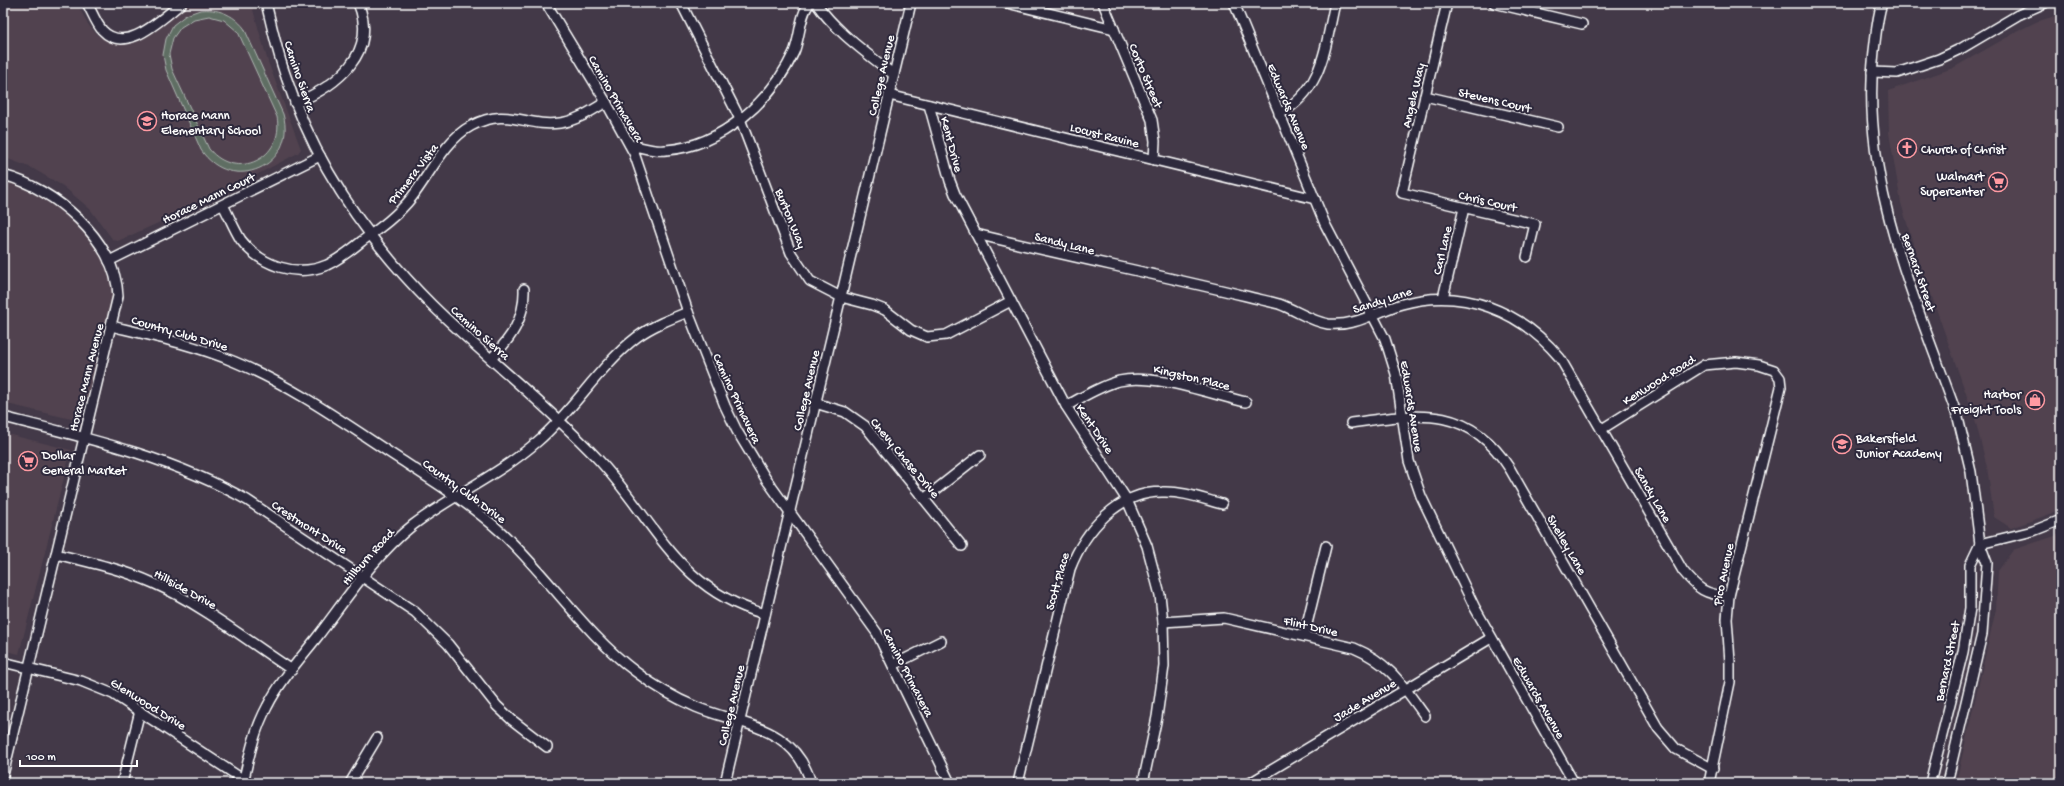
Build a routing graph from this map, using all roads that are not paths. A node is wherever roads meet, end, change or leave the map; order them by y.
1 (87, 3) edge
2 (182, 3) edge
3 (266, 3) edge
4 (358, 3) edge
5 (546, 3) edge
6 (681, 3) edge
7 (810, 3) edge
8 (816, 3) edge
9 (911, 3) edge
10 (1007, 3) edge
11 (1103, 3) edge
12 (1234, 3) edge
13 (1335, 3) edge
14 (1447, 3) edge
15 (1494, 3) edge
16 (1882, 3) edge
17 (2045, 3) edge
18 (1582, 24) dead end
19 (1114, 29) junction
20 (1872, 72) junction
21 (894, 75) junction
22 (889, 95) junction
23 (1425, 96) junction
24 (295, 102) junction
25 (606, 102) junction
26 (929, 105) junction
27 (1279, 114) junction
28 (740, 119) junction
29 (1558, 127) dead end
30 (630, 145) junction
31 (320, 156) junction
32 (1154, 160) junction
33 (3, 175) edge
34 (1402, 193) joint
35 (1315, 199) junction
36 (223, 205) junction
37 (1464, 208) junction
38 (976, 234) junction
39 (370, 235) junction
40 (1527, 257) dead end
41 (109, 261) junction
42 (524, 289) dead end
43 (841, 297) junction
44 (1443, 298) junction
45 (1011, 301) junction
46 (688, 312) junction
47 (1374, 316) junction
48 (111, 326) junction
49 (491, 359) junction
50 (1777, 374) joint
51 (1246, 402) dead end
52 (815, 403) junction
53 (1066, 406) junction
54 (1403, 416) junction
55 (3, 417) edge
56 (559, 420) junction
57 (1351, 423) dead end
58 (1602, 429) junction
59 (84, 437) junction
60 (980, 455) dead end
61 (456, 496) junction
62 (924, 499) junction
63 (1127, 500) junction
64 (1222, 504) dead end
65 (790, 512) junction
66 (2061, 520) edge
67 (1980, 544) junction
68 (962, 546) dead end
69 (1326, 546) dead end
70 (56, 554) junction
71 (364, 576) junction
72 (1729, 596) junction
73 (765, 614) junction
74 (1163, 622) junction
75 (1304, 636) junction
76 (1491, 638) junction
77 (941, 641) dead end
78 (3, 662) edge
79 (892, 665) junction
80 (28, 669) junction
81 (292, 670) junction
82 (1405, 688) junction
83 (140, 711) junction
84 (1425, 716) dead end
85 (739, 721) junction
86 (377, 738) dead end
87 (547, 747) dead end
88 (1713, 769) junction
89 (3, 775) edge
90 (245, 782) edge
91 (122, 783) edge
92 (350, 783) edge
93 (725, 783) edge
94 (811, 783) edge
95 (950, 783) edge
96 (1018, 783) edge
97 (1143, 783) edge
98 (1250, 783) edge
99 (1574, 783) edge
100 (1709, 783) edge
101 (1930, 783) edge
102 (1947, 783) edge

1 - 2 street
3 - 24 street, Camino Sierra
4 - 24 street
5 - 25 street, Camino Primavera
6 - 28 street, Burton Way
7 - 28 street
8 - 21 street
9 - 21 street, College Avenue
10 - 19 street
11 - 19 street, Corto Street
12 - 27 street, Edwards Avenue
13 - 27 street
14 - 23 street, Angela Way
15 - 18 street
16 - 20 street, Bernard Street
17 - 20 street
19 - 32 street, Corto Street
20 - 67 street, Bernard Street
21 - 22 street, College Avenue
22 - 26 street, Locust Ravine
22 - 43 street, College Avenue
23 - 29 street, Stevens Court
23 - 34 street, Angela Way
24 - 31 street, Camino Sierra
25 - 30 street, Camino Primavera
25 - 39 street, Primera Vista
26 - 32 street, Locust Ravine
26 - 38 street, Kent Drive
27 - 35 street, Edwards Avenue
28 - 30 street
28 - 43 street, Burton Way
30 - 46 street, Camino Primavera
31 - 36 street, Horace Mann Court
31 - 39 street, Camino Sierra
32 - 35 street, Locust Ravine
33 - 41 street, Horace Mann Avenue
34 - 37 street, Chris Court
35 - 47 street, Edwards Avenue
36 - 39 street, Primera Vista
36 - 41 street, Horace Mann Court
37 - 40 street, Chris Court
37 - 44 street, Carl Lane
38 - 45 street, Kent Drive
38 - 47 street, Sandy Lane
39 - 49 street, Camino Sierra
41 - 48 street, Horace Mann Avenue
42 - 49 street
43 - 45 street, Burton Way
43 - 52 street, College Avenue
44 - 47 street, Sandy Lane
44 - 58 street, Sandy Lane
45 - 53 street, Kent Drive
46 - 56 street, Hillburn Road
46 - 65 street, Camino Primavera
47 - 54 street, Edwards Avenue
48 - 59 street, Horace Mann Avenue
48 - 61 street, Country Club Drive
49 - 56 street, Camino Sierra
50 - 58 street, Kenwood Road
50 - 72 street, Pico Avenue
51 - 53 street, Kingston Place
52 - 62 street, Chevy Chase Drive
52 - 65 street, College Avenue
53 - 63 street, Kent Drive
54 - 57 street, Shelley Lane
54 - 76 street, Edwards Avenue
54 - 88 street, Shelley Lane
55 - 59 street, Crestmont Drive
56 - 61 street, Hillburn Road
56 - 73 street, Camino Sierra
58 - 72 street, Sandy Lane
59 - 70 street, Horace Mann Avenue
59 - 71 street, Crestmont Drive
60 - 62 street
61 - 71 street, Hillburn Road
61 - 85 street, Country Club Drive
62 - 68 street, Chevy Chase Drive
63 - 64 street, Scott Place
63 - 74 street, Kent Drive
63 - 96 street, Scott Place
65 - 73 street, College Avenue
65 - 79 street, Camino Primavera
66 - 67 street
67 - 101 street, Bernard Street
67 - 102 street, Bernard Street
69 - 75 street
70 - 80 street, Horace Mann Avenue
70 - 81 street, Hillside Drive
71 - 81 street, Hillburn Road
71 - 87 street, Crestmont Drive
72 - 88 street, Pico Avenue
73 - 85 street, College Avenue
74 - 75 street, Flint Drive
74 - 97 street, Kent Drive
75 - 82 street, Flint Drive
76 - 82 street, Jade Avenue
76 - 99 street, Edwards Avenue
77 - 79 street
78 - 80 street, Glenwood Drive
79 - 95 street, Camino Primavera
80 - 83 street, Glenwood Drive
80 - 89 street, Horace Mann Avenue
81 - 90 street, Hillburn Road
82 - 84 street, Flint Drive
82 - 98 street, Jade Avenue
83 - 90 street, Glenwood Drive
83 - 91 street
85 - 93 street, College Avenue
85 - 94 street, Country Club Drive
86 - 92 street
88 - 100 street, Pico Avenue

